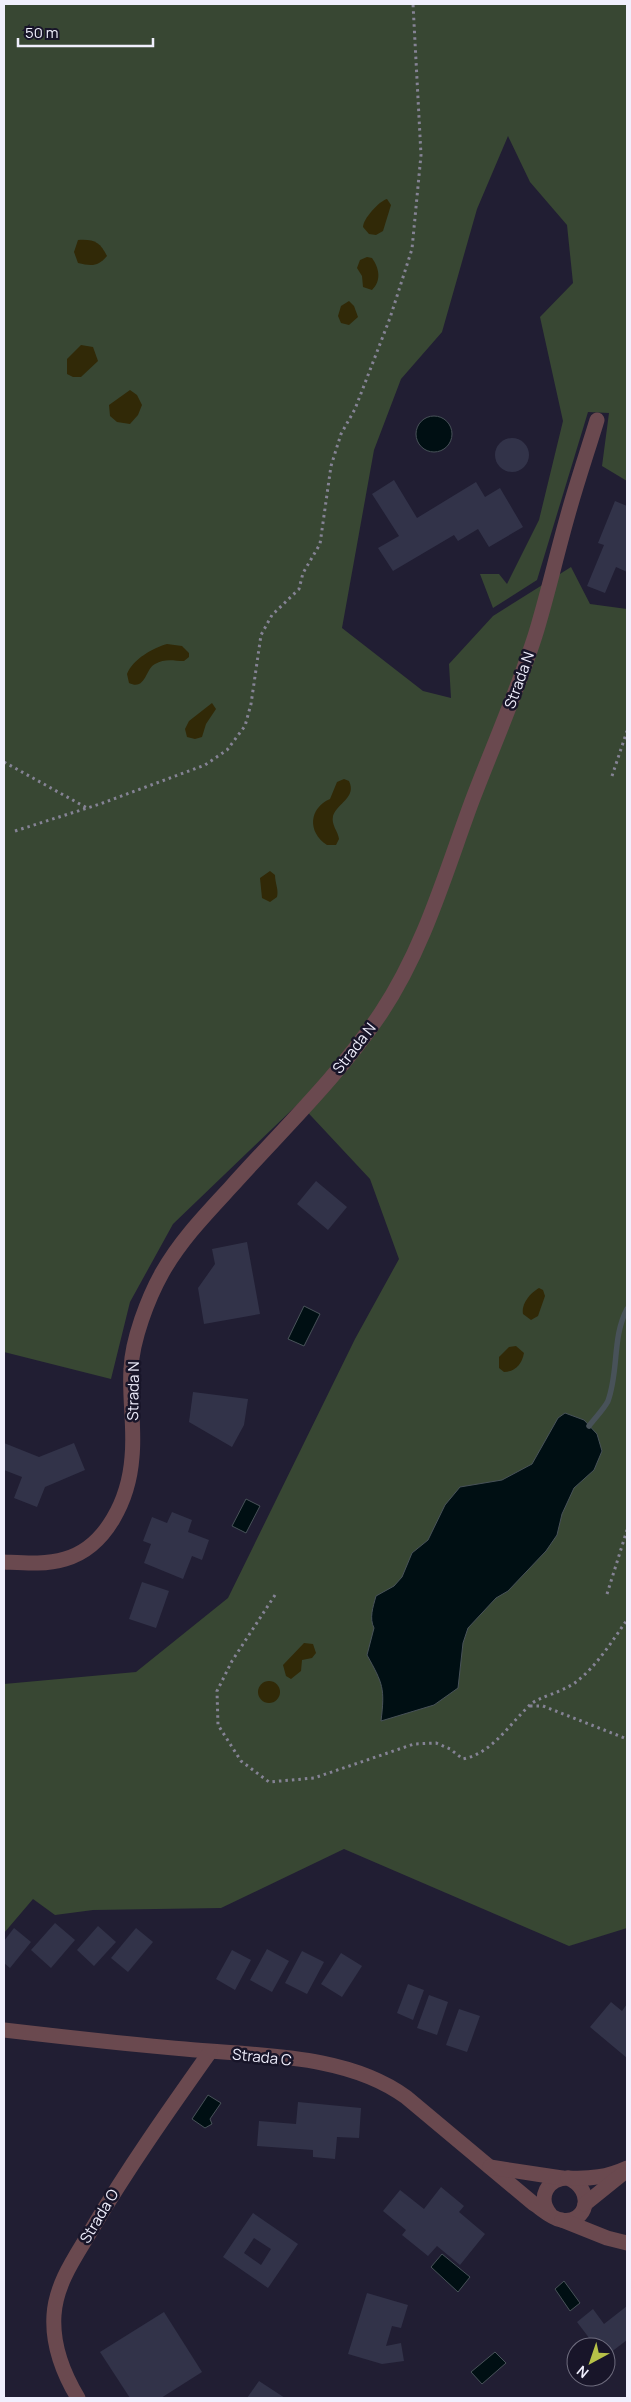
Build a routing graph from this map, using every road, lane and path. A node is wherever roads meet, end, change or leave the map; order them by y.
1 (413, 4) edge
2 (597, 420) dead end
3 (627, 731) edge
4 (4, 762) edge
5 (612, 776) dead end
6 (87, 808) junction
7 (15, 832) dead end
8 (627, 1530) edge
9 (4, 1562) edge
10 (607, 1594) dead end
11 (275, 1595) dead end
12 (627, 1620) edge
13 (543, 1699) junction
14 (530, 1706) junction
15 (543, 1706) junction
16 (627, 1739) edge
17 (4, 2030) edge
18 (210, 2052) junction
19 (488, 2166) junction
20 (627, 2169) edge
21 (565, 2178) junction
22 (584, 2207) junction
23 (556, 2217) junction
24 (607, 2238) junction
25 (627, 2244) edge
26 (78, 2398) edge

1 - 6 path
2 - 9 street, Strada N
3 - 5 path
4 - 6 path
6 - 7 path
8 - 10 path
11 - 14 path
12 - 13 path
13 - 14 path
13 - 15 path
14 - 15 path
15 - 16 path
17 - 18 street, Strada C
18 - 19 street, Strada C
18 - 26 street, Strada O
19 - 21 street
19 - 23 street, Strada C
20 - 21 street
20 - 22 street
21 - 22 street
21 - 23 street
22 - 23 street
22 - 24 street, Strada C
23 - 24 street, Strada C
24 - 25 street, Strada C

